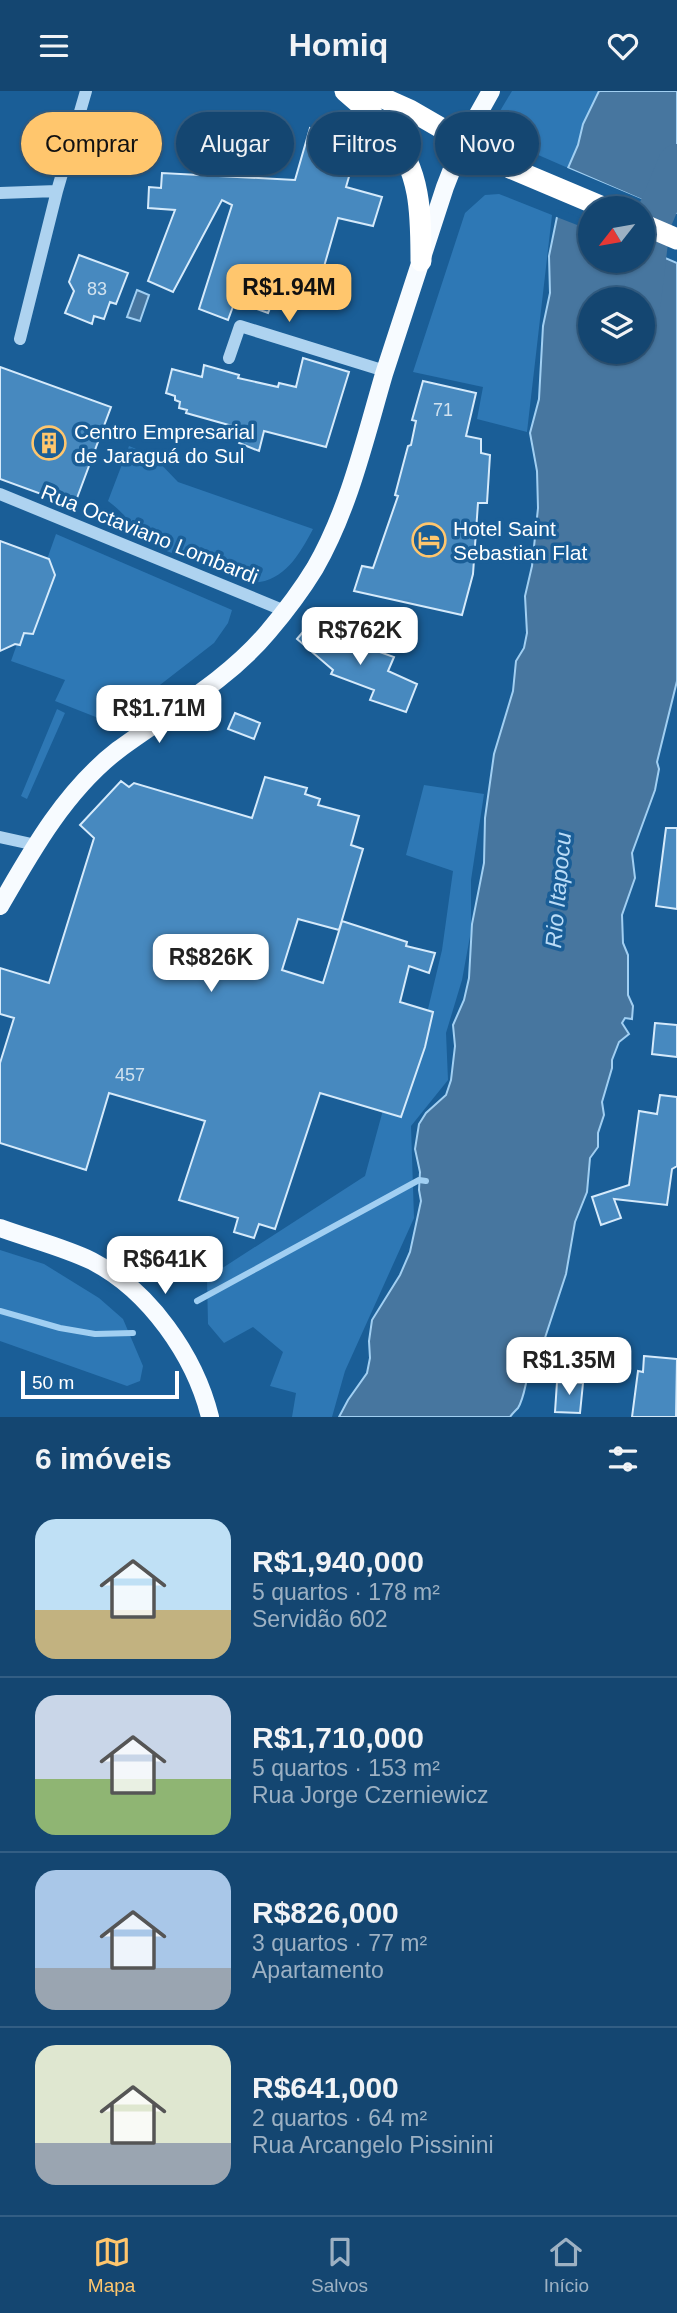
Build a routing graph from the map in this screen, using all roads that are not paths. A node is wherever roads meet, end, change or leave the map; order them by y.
1 (86, 91) edge
2 (345, 91) edge
3 (367, 91) edge
4 (491, 91) edge
5 (479, 112) edge
6 (435, 125) edge
7 (451, 175) edge
8 (527, 175) edge
9 (57, 191) junction
10 (0, 193) edge
11 (578, 197) edge
12 (655, 230) edge
13 (677, 239) edge
14 (421, 261) junction
15 (20, 339) dead end
16 (229, 358) dead end
17 (385, 371) junction
18 (0, 494) edge
19 (285, 611) junction
20 (0, 837) edge
21 (36, 845) junction
22 (0, 906) edge
23 (0, 1229) edge
24 (210, 1417) edge

1 - 9 street
2 - 14 highway
3 - 6 highway
4 - 5 main road
7 - 14 main road
8 - 11 highway
9 - 10 street
9 - 15 street
12 - 13 highway
14 - 17 main road
16 - 17 street
17 - 19 main road
18 - 19 street, Rua Octaviano Lombardi
19 - 21 main road
20 - 21 street
21 - 22 main road
23 - 24 main road

